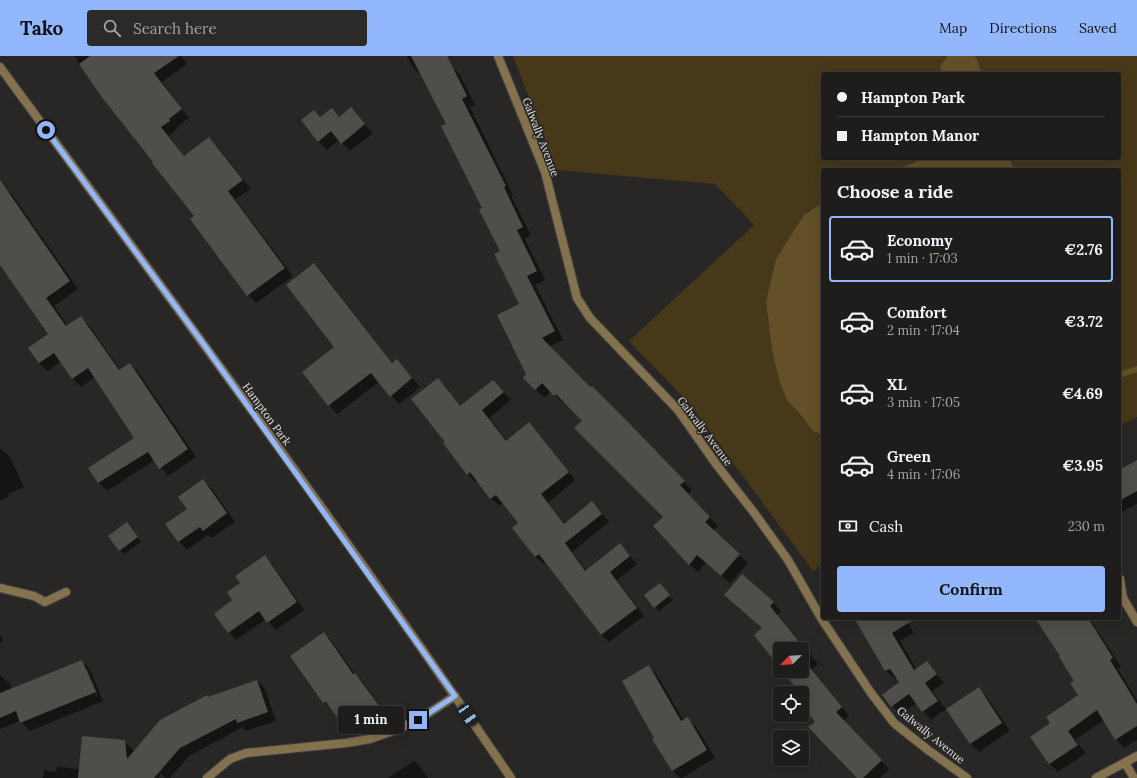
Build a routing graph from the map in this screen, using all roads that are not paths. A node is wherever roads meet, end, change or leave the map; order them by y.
1 (498, 56) edge
2 (0, 67) edge
3 (1121, 585) edge
4 (0, 588) edge
5 (66, 592) dead end
6 (821, 619) edge
7 (821, 620) edge
8 (1137, 622) edge
9 (455, 696) junction
10 (1137, 756) edge
11 (1125, 763) junction
12 (207, 778) edge
13 (512, 778) edge
14 (967, 778) edge
15 (1096, 778) edge
16 (1134, 778) edge

1 - 6 street, Galwally Avenue
2 - 9 street, Hampton Park
3 - 8 street
4 - 5 street
7 - 14 street, Galwally Avenue
9 - 12 street
9 - 13 street, Hampton Park
10 - 11 street
11 - 15 street
11 - 16 street

